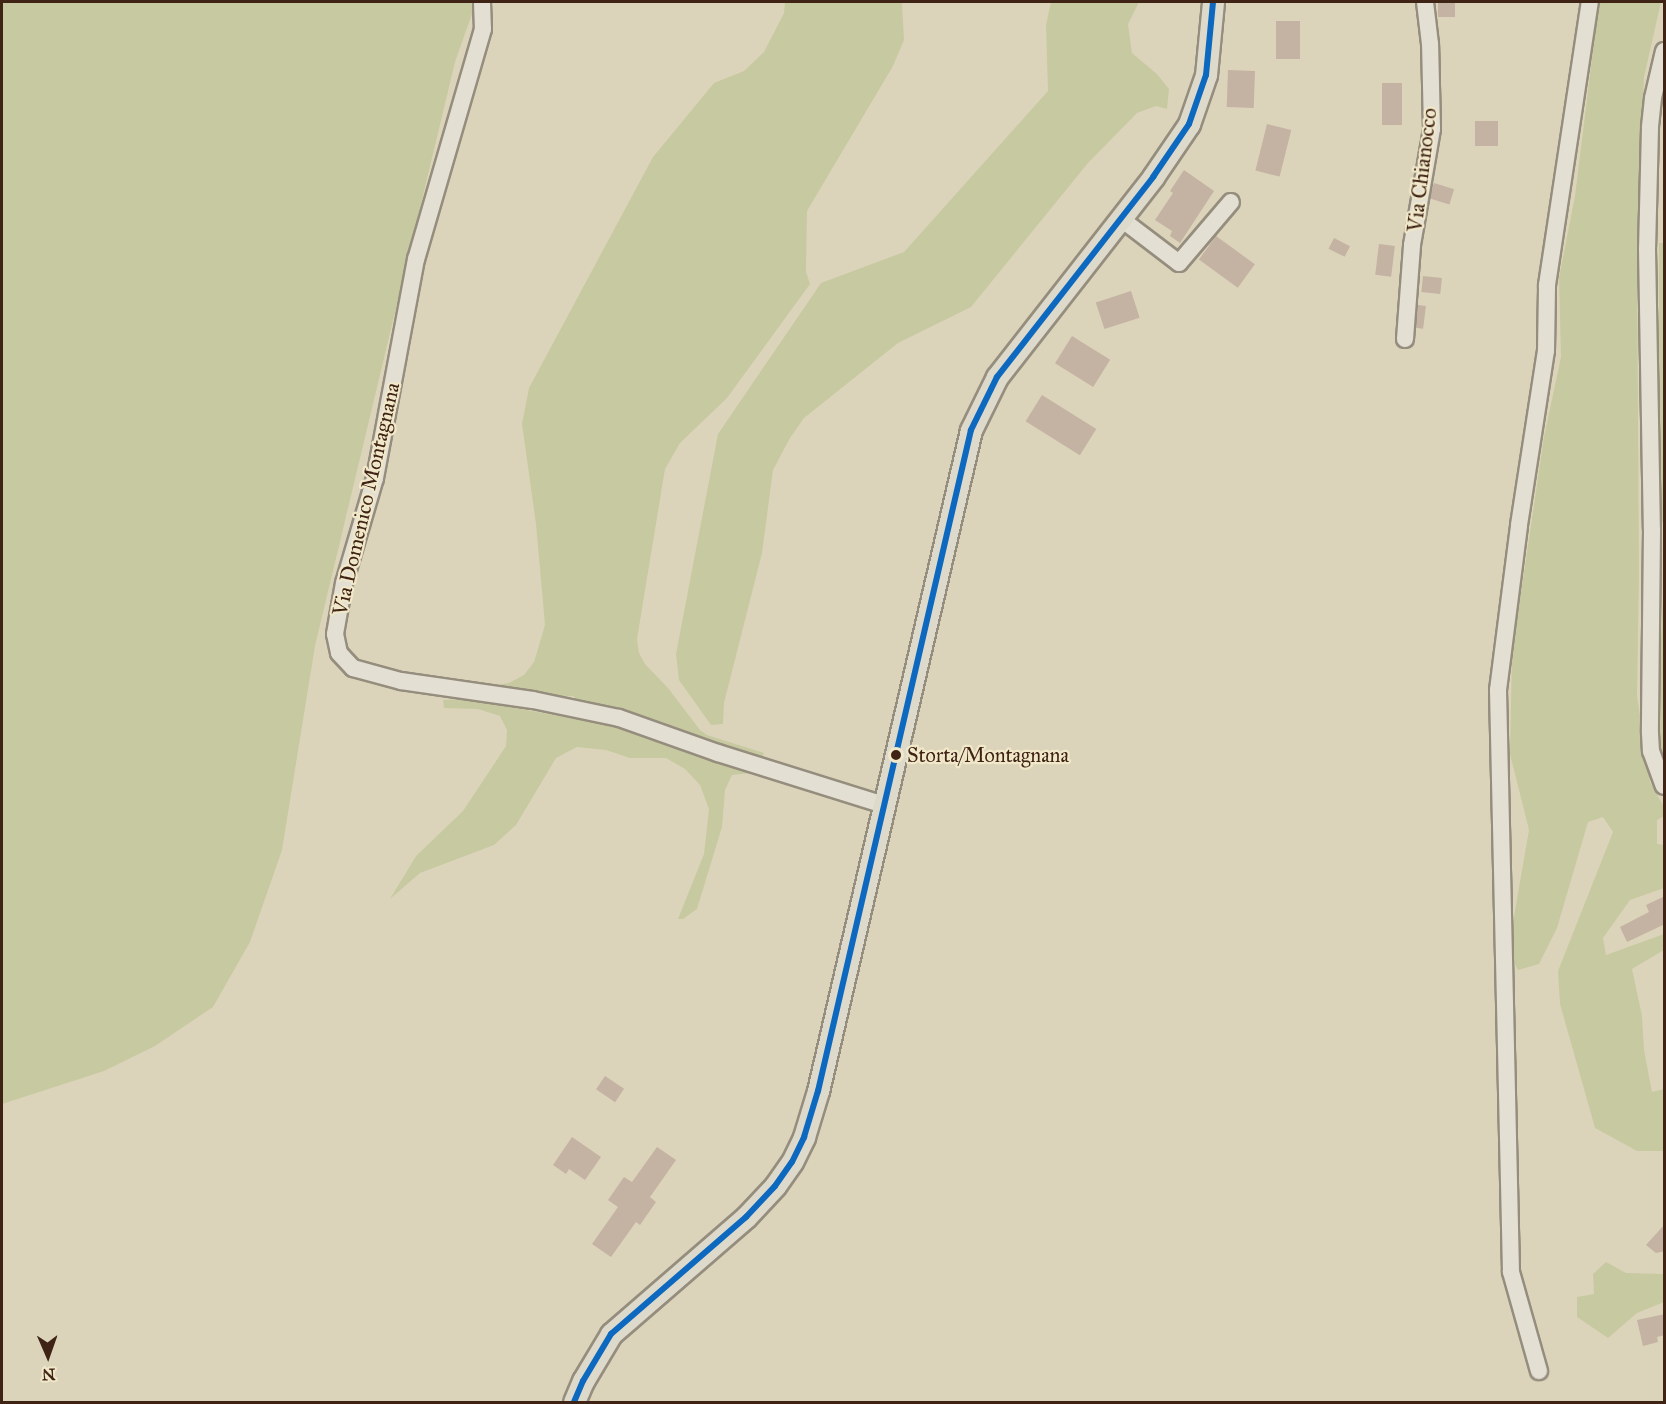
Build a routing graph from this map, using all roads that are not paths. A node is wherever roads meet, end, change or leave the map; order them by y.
1 (482, 2) edge
2 (1213, 2) edge
3 (1425, 2) edge
4 (1590, 2) edge
5 (1665, 51) edge
6 (1230, 201) dead end
7 (1120, 218) junction
8 (1405, 339) dead end
9 (1665, 786) edge
10 (884, 805) junction
11 (1539, 1371) dead end
12 (574, 1402) edge

1 - 10 street, Via Domenico Montagnana
2 - 7 main road
3 - 8 street, Via Chianocco
4 - 11 street
5 - 9 street
6 - 7 street
7 - 10 main road
10 - 12 main road

